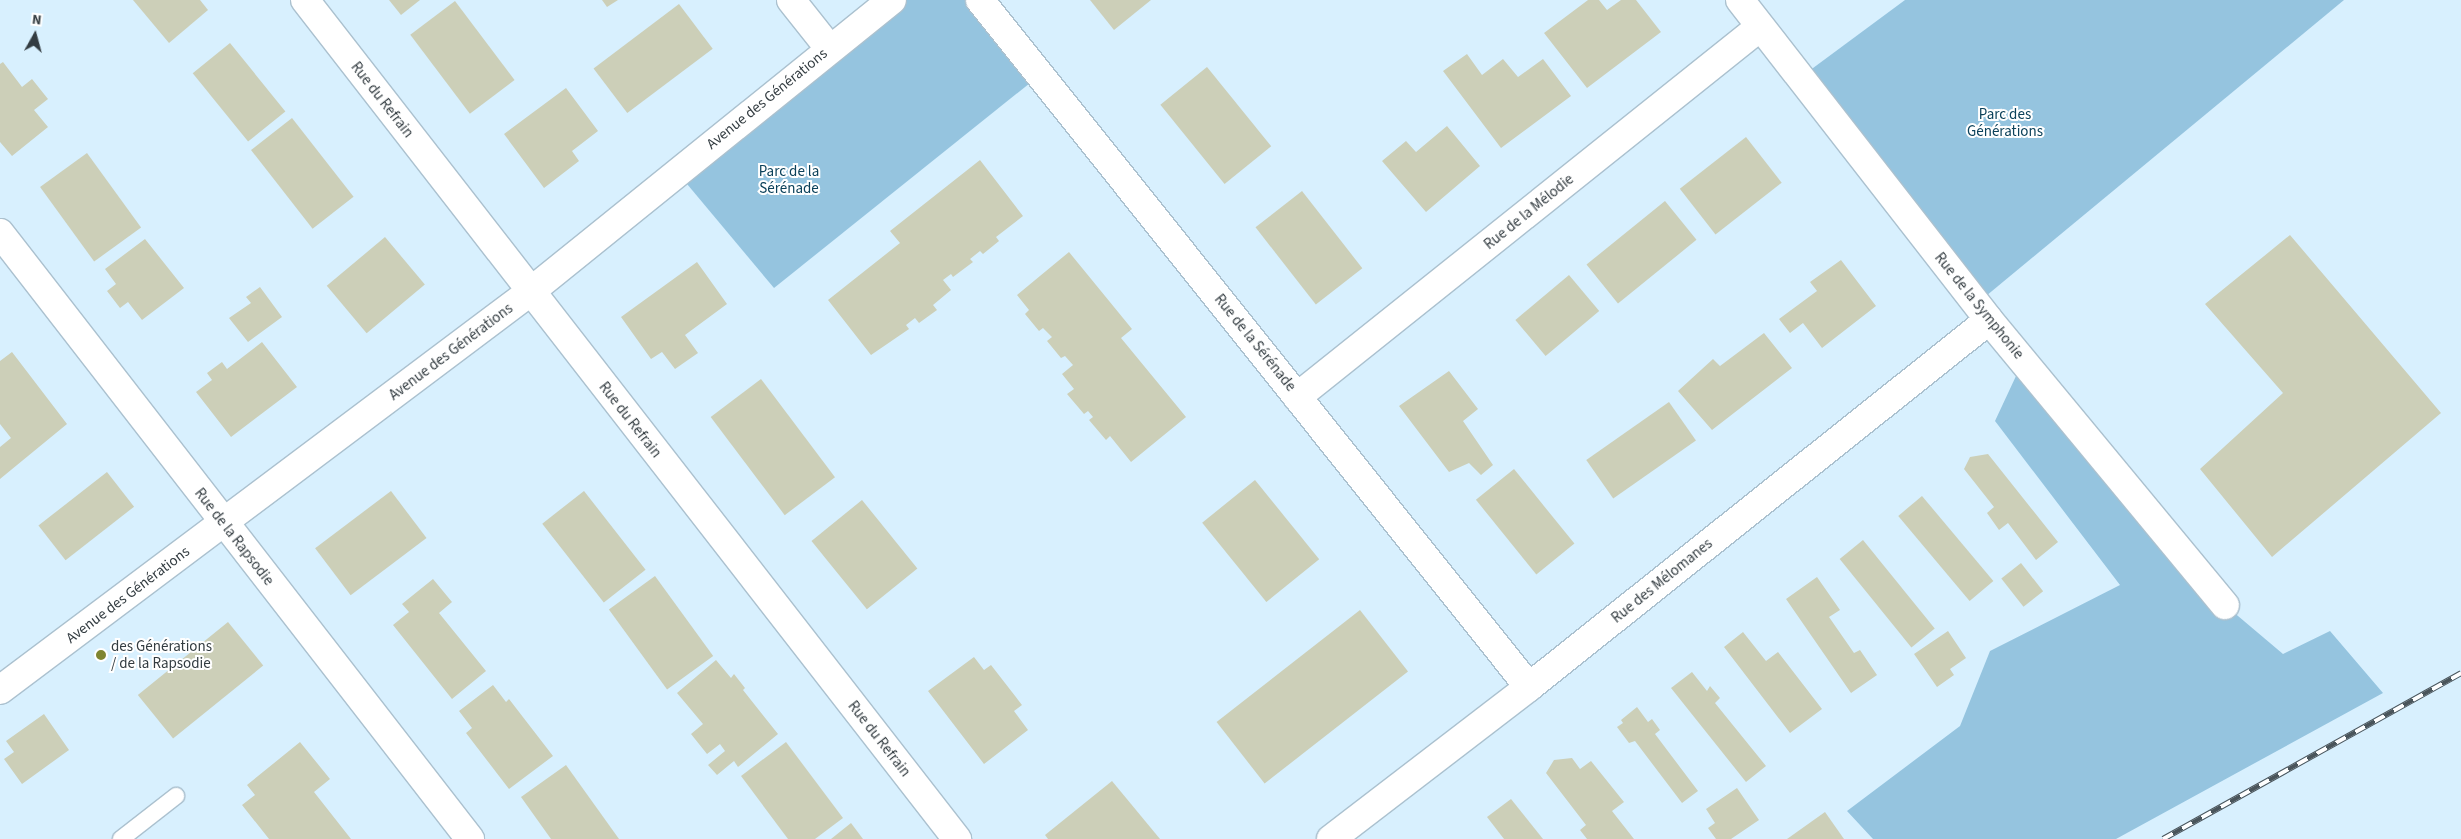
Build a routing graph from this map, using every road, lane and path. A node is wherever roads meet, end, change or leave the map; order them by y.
1 (305, 0) edge
2 (791, 0) edge
3 (892, 0) edge
4 (980, 0) edge
5 (1740, 0) edge
6 (1760, 27) junction
7 (829, 48) junction
8 (0, 233) edge
9 (530, 292) junction
10 (1989, 320) junction
11 (1298, 397) junction
12 (224, 524) junction
13 (2225, 605) dead end
14 (1529, 687) junction
15 (0, 690) edge
16 (176, 796) dead end
17 (121, 839) edge
18 (470, 839) edge
19 (957, 839) edge
20 (1331, 839) edge

1 - 9 street, Rue du Refrain
2 - 7 street
3 - 7 street, Avenue des Générations
4 - 11 street, Rue de la Sérénade
5 - 6 street, Rue de la Symphonie
6 - 10 street, Rue de la Symphonie
6 - 11 street, Rue de la Mélodie
7 - 9 street, Avenue des Générations
8 - 12 street, Rue de la Rapsodie
9 - 12 street, Avenue des Générations
9 - 19 street, Rue du Refrain
10 - 13 street, Rue de la Symphonie
10 - 14 street, Rue des Mélomanes
11 - 14 street, Rue de la Sérénade
12 - 15 street, Avenue des Générations
12 - 18 street, Rue de la Rapsodie
14 - 20 street, Rue des Mélomanes
16 - 17 lane

